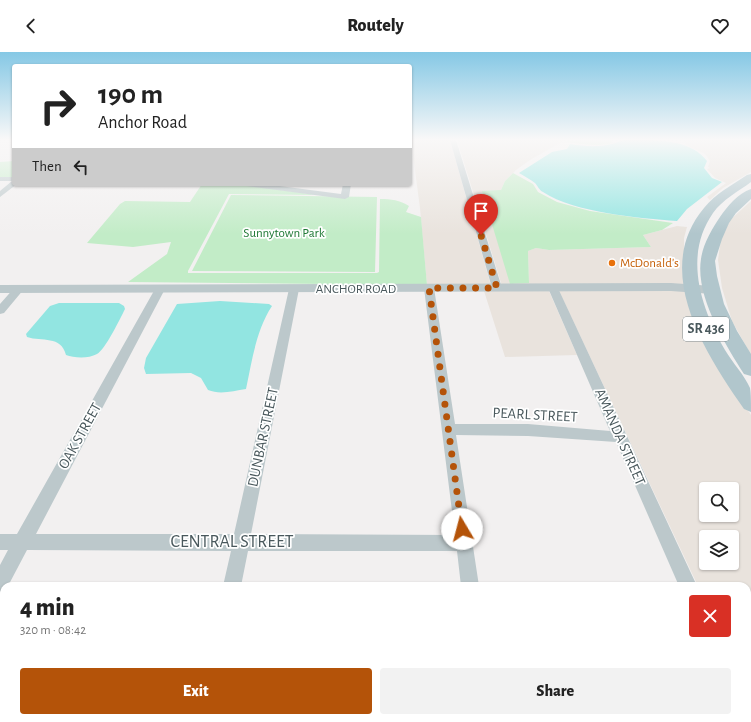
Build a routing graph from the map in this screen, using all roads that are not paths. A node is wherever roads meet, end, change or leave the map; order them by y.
1 (462, 171) edge
2 (751, 177) edge
3 (0, 179) edge
4 (12, 179) edge
5 (12, 185) edge
6 (261, 186) edge
7 (347, 186) edge
8 (728, 194) junction
9 (0, 195) edge
10 (747, 196) edge
11 (429, 288) junction
12 (497, 288) junction
13 (553, 288) junction
14 (691, 288) junction
15 (0, 289) edge
16 (20, 289) junction
17 (160, 289) junction
18 (294, 289) junction
19 (712, 290) junction
20 (0, 311) edge
21 (751, 369) edge
22 (748, 398) edge
23 (448, 429) junction
24 (620, 437) junction
25 (0, 542) edge
26 (22, 542) junction
27 (241, 542) junction
28 (464, 543) junction
29 (0, 582) edge
30 (233, 582) edge
31 (469, 582) edge
32 (686, 582) edge

1 - 12 street
2 - 8 main road, SR 436
3 - 4 street
5 - 9 street
6 - 7 street
8 - 10 street
8 - 14 main road, SR 436
10 - 19 main road, SR 436
11 - 12 street, ANCHOR ROAD
11 - 18 street, ANCHOR ROAD
11 - 23 street
12 - 13 street, ANCHOR ROAD
13 - 14 street, ANCHOR ROAD
13 - 24 street, AMANDA STREET
14 - 19 street, ANCHOR ROAD
14 - 22 main road, SR 436
15 - 16 street, ANCHOR ROAD
16 - 17 street, ANCHOR ROAD
16 - 20 street
17 - 18 street, ANCHOR ROAD
17 - 26 street, OAK STREET
18 - 27 street, DUNBAR STREET
19 - 21 main road, SR 436
23 - 24 street, PEARL STREET
23 - 28 street
24 - 32 street, AMANDA STREET
25 - 26 street, CENTRAL STREET
26 - 27 street, CENTRAL STREET
26 - 29 street, OAK STREET
27 - 28 street, CENTRAL STREET
27 - 30 street, DUNBAR STREET
28 - 31 street

